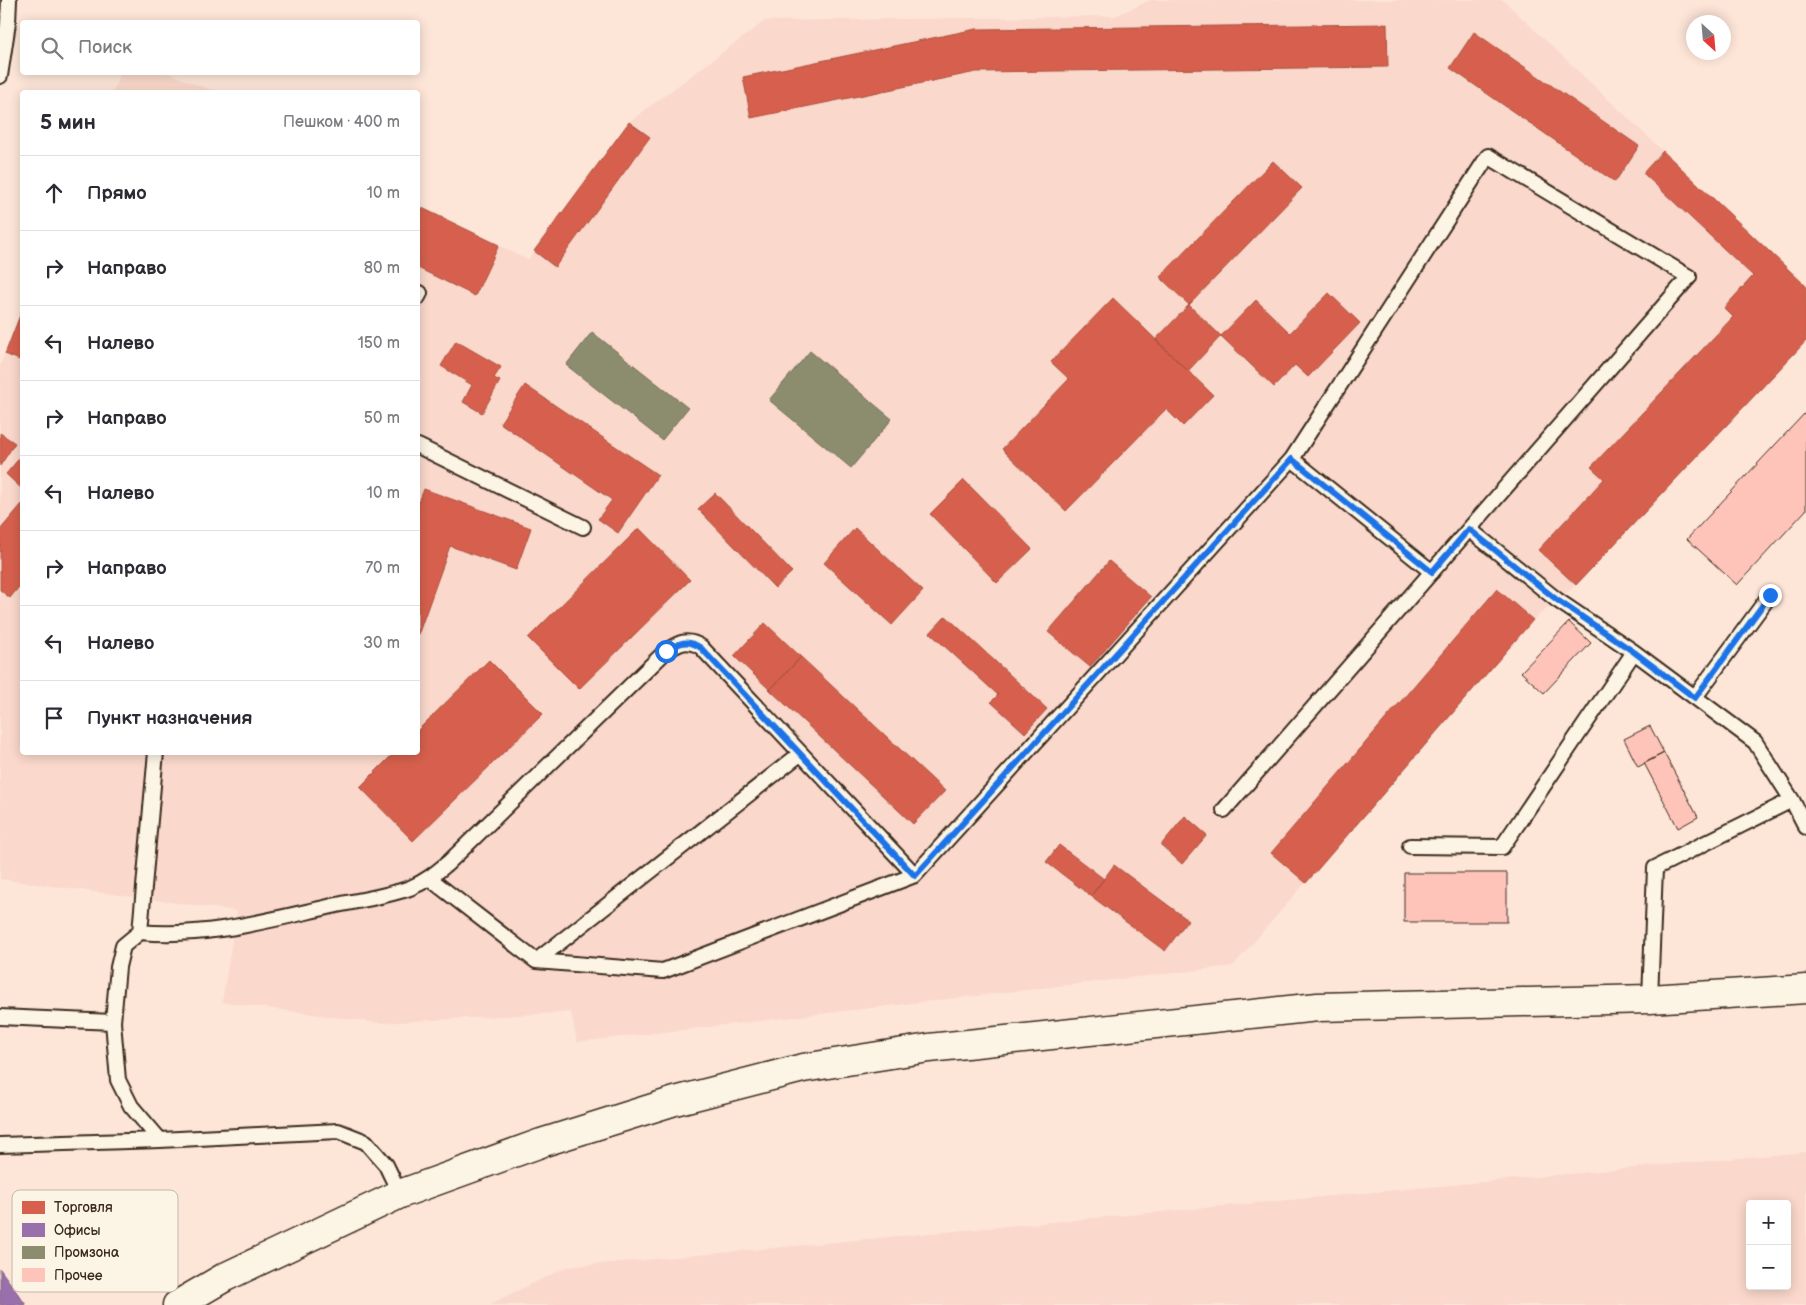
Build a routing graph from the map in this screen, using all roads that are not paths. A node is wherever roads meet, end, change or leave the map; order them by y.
1 (9, 0) edge
2 (0, 76) edge
3 (420, 447) edge
4 (1292, 459) junction
5 (583, 527) dead end
6 (1469, 529) junction
7 (1432, 572) junction
8 (1770, 595) dead end
9 (1634, 652) junction
10 (1695, 698) junction
11 (800, 754) junction
12 (156, 755) edge
13 (1792, 800) junction
14 (1224, 810) dead end
15 (1806, 828) edge
16 (1410, 846) dead end
17 (915, 876) junction
18 (430, 878) junction
19 (140, 932) junction
20 (536, 961) junction
21 (1806, 989) edge
22 (1650, 999) junction
23 (0, 1017) edge
24 (113, 1022) junction
25 (160, 1140) junction
26 (0, 1145) edge
27 (400, 1194) junction
28 (177, 1305) edge

1 - 2 lane
3 - 5 lane
4 - 6 lane
4 - 7 lane
4 - 17 lane
6 - 7 lane
6 - 9 lane
7 - 14 lane
8 - 10 lane
9 - 10 lane
9 - 16 lane
10 - 13 lane
11 - 17 lane
11 - 18 lane
11 - 20 lane
12 - 19 lane
13 - 15 lane
13 - 22 lane
17 - 20 lane
18 - 19 lane
18 - 20 lane
19 - 24 lane
21 - 22 highway
22 - 27 highway
23 - 24 lane
24 - 25 lane
25 - 26 lane
25 - 27 lane
27 - 28 highway

